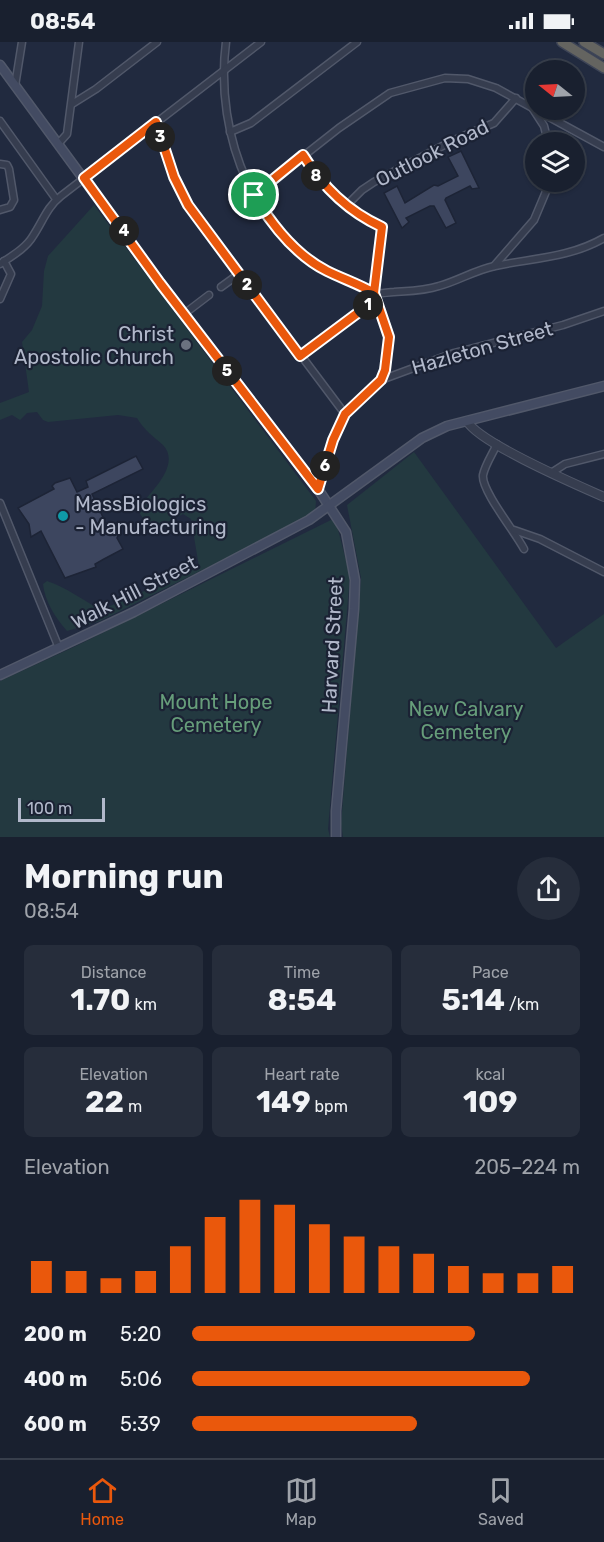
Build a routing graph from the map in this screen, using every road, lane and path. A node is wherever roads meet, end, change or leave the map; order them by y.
1 (22, 42) edge
2 (79, 42) edge
3 (157, 42) edge
4 (226, 42) edge
5 (261, 42) edge
6 (357, 42) edge
7 (562, 42) edge
8 (584, 42) edge
9 (604, 54) edge
10 (0, 65) edge
11 (604, 68) edge
12 (222, 72) junction
13 (15, 86) junction
14 (516, 98) junction
15 (72, 104) junction
16 (525, 104) edge
17 (554, 120) edge
18 (0, 121) edge
19 (156, 122) junction
20 (230, 132) junction
21 (58, 144) junction
22 (604, 147) edge
23 (303, 155) junction
24 (0, 164) edge
25 (84, 178) junction
26 (546, 192) edge
27 (254, 195) junction
28 (56, 199) junction
29 (346, 206) junction
30 (0, 210) edge
31 (604, 238) edge
32 (2, 263) edge
33 (494, 266) junction
34 (238, 274) junction
35 (221, 287) dead end
36 (374, 293) junction
37 (209, 295) dead end
38 (0, 299) edge
39 (604, 311) edge
40 (184, 314) junction
41 (300, 356) junction
42 (381, 380) junction
43 (604, 386) edge
44 (345, 414) junction
45 (467, 422) junction
46 (497, 444) junction
47 (604, 454) edge
48 (551, 472) junction
49 (318, 489) junction
50 (604, 497) edge
51 (0, 503) edge
52 (329, 506) junction
53 (514, 530) junction
54 (524, 549) dead end
55 (604, 572) edge
56 (59, 648) junction
57 (0, 675) edge
58 (336, 837) edge

1 - 13 street
2 - 15 street
3 - 15 street
4 - 12 street
5 - 12 street
6 - 20 street
7 - 11 highway
8 - 9 highway
10 - 13 main road, Harvard Street
12 - 19 street
12 - 20 street
13 - 21 main road, Harvard Street
14 - 16 street
14 - 23 street
14 - 29 street, Outlook Road
15 - 21 street
17 - 22 street
18 - 28 street
19 - 25 street
19 - 34 street
20 - 27 street
21 - 25 main road, Harvard Street
23 - 27 street
23 - 29 street
24 - 30 street
25 - 28 street
25 - 40 main road, Harvard Street
26 - 33 street
27 - 36 street
28 - 32 street
29 - 36 street
31 - 33 street
32 - 38 street
33 - 36 street
34 - 35 street
34 - 41 street
36 - 41 street
36 - 42 street
37 - 40 street
39 - 42 street, Hazleton Street
40 - 49 main road, Harvard Street
41 - 44 street
42 - 44 street, Hazleton Street
43 - 45 main road, Walk Hill Street
44 - 49 street, Hazleton Street
45 - 46 street
45 - 52 main road, Walk Hill Street
46 - 48 street
46 - 53 street
47 - 48 street
48 - 50 street
49 - 52 main road, Harvard Street
51 - 56 street
52 - 56 main road, Walk Hill Street
52 - 58 main road, Harvard Street
53 - 54 street
53 - 55 street
56 - 57 main road, Walk Hill Street

